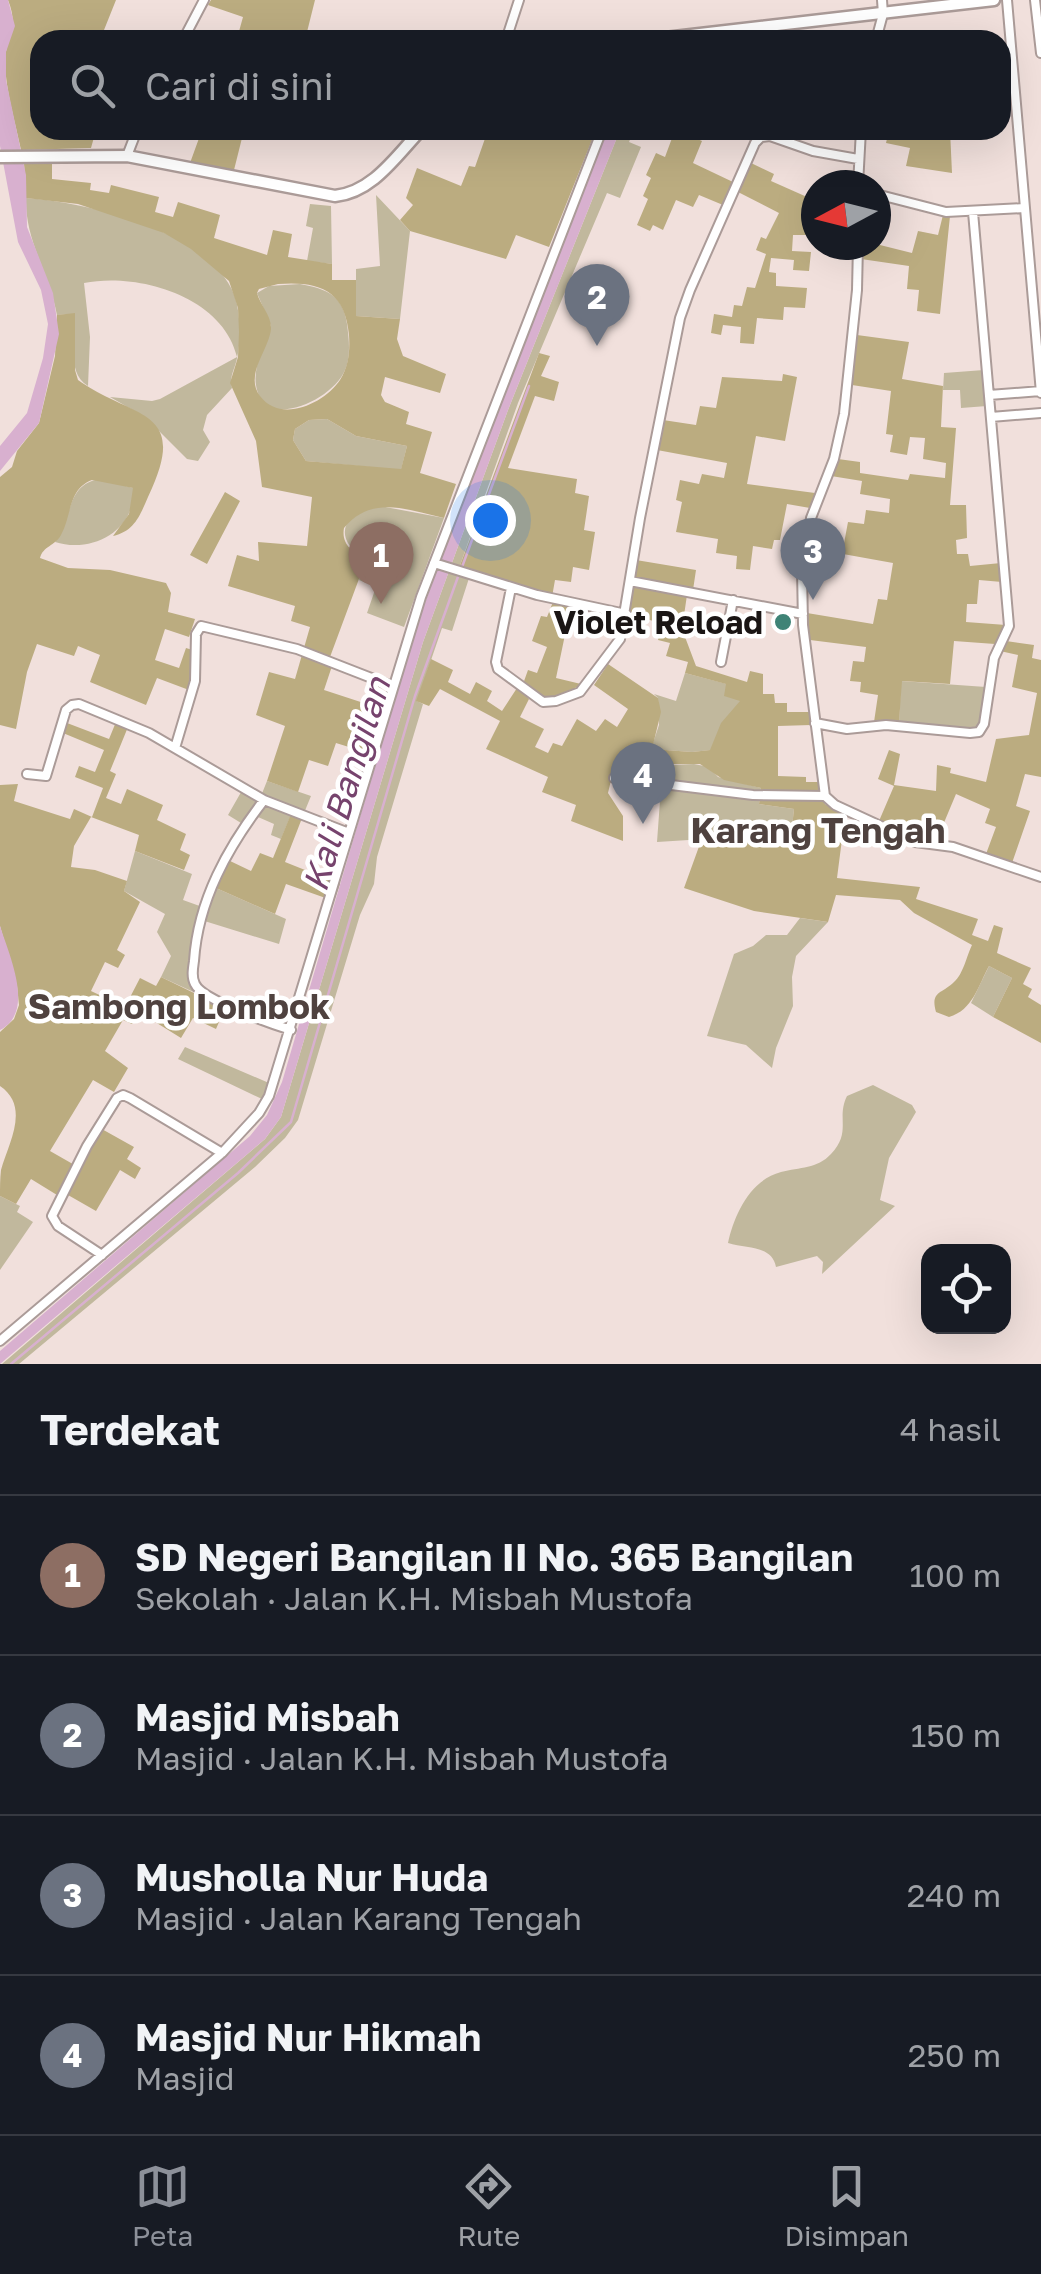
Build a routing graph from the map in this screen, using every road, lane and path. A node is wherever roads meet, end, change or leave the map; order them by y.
1 (204, 0) edge
2 (519, 0) edge
3 (882, 0) edge
4 (994, 0) edge
5 (1007, 0) edge
6 (1035, 0) edge
7 (922, 5) edge
8 (883, 14) junction
9 (188, 30) edge
10 (509, 30) edge
11 (739, 30) edge
12 (879, 30) edge
13 (1010, 30) edge
14 (1011, 46) edge
15 (1041, 53) edge
16 (133, 140) edge
17 (411, 140) edge
18 (598, 140) edge
19 (758, 140) edge
20 (781, 140) edge
21 (860, 140) edge
22 (127, 156) junction
23 (0, 157) edge
24 (858, 159) junction
25 (858, 170) edge
26 (891, 198) edge
27 (1025, 208) junction
28 (973, 212) junction
29 (858, 260) edge
30 (1041, 392) edge
31 (990, 395) junction
32 (1041, 413) edge
33 (991, 417) junction
34 (436, 563) junction
35 (630, 581) junction
36 (511, 588) junction
37 (733, 600) junction
38 (626, 614) junction
39 (802, 614) junction
40 (720, 662) dead end
41 (392, 686) junction
42 (815, 722) junction
43 (174, 748) junction
44 (27, 774) dead end
45 (614, 778) dead end
46 (824, 796) junction
47 (264, 800) junction
48 (349, 833) junction
49 (1041, 877) edge
50 (291, 1030) junction
51 (222, 1153) junction
52 (102, 1255) junction
53 (0, 1341) edge

1 - 9 street
2 - 10 street
3 - 8 street
4 - 7 main road
5 - 13 street
6 - 15 street
7 - 8 main road
8 - 11 main road
8 - 12 street
14 - 27 street
16 - 22 street
17 - 22 main road
18 - 34 street
19 - 35 street
20 - 24 street
21 - 24 street
22 - 23 main road
24 - 25 street
26 - 28 street
27 - 28 street
27 - 30 street
28 - 31 street
29 - 39 street
30 - 31 street
31 - 33 street
32 - 33 street
33 - 42 street
34 - 36 street
34 - 41 street
35 - 37 street
35 - 38 street
36 - 38 street
36 - 38 street
37 - 39 street
37 - 40 street
39 - 42 street
41 - 43 street
41 - 48 street
42 - 46 street
43 - 44 street
43 - 47 street
45 - 46 street
46 - 49 street
47 - 48 street
47 - 50 street
48 - 50 street
50 - 51 street
51 - 52 street
51 - 52 street
52 - 53 street

